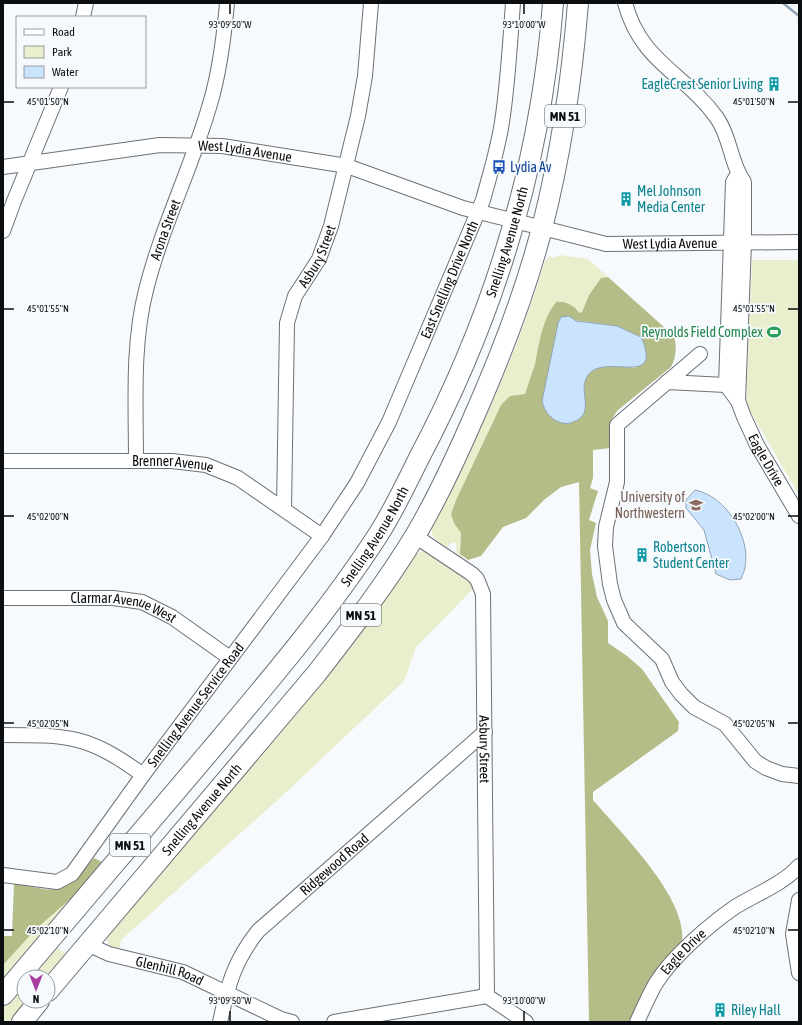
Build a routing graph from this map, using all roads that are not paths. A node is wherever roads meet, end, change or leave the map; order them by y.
1 (86, 3) edge
2 (227, 3) edge
3 (371, 3) edge
4 (513, 3) edge
5 (553, 3) edge
6 (578, 3) edge
7 (625, 3) edge
8 (83, 16) edge
9 (61, 88) edge
10 (196, 144) junction
11 (30, 162) junction
12 (347, 166) junction
13 (3, 167) edge
14 (479, 212) junction
15 (516, 222) junction
16 (542, 228) junction
17 (3, 231) edge
18 (799, 242) edge
19 (738, 243) junction
20 (700, 354) dead end
21 (667, 382) junction
22 (726, 384) junction
23 (738, 401) junction
24 (3, 461) edge
25 (136, 461) junction
26 (284, 509) junction
27 (799, 516) edge
28 (322, 536) junction
29 (415, 536) junction
30 (3, 598) edge
31 (230, 658) junction
32 (485, 732) junction
33 (3, 736) edge
34 (143, 775) junction
35 (799, 776) edge
36 (3, 875) edge
37 (796, 875) edge
38 (97, 884) junction
39 (799, 900) edge
40 (87, 944) junction
41 (799, 973) edge
42 (56, 981) edge
43 (226, 993) junction
44 (3, 996) edge
45 (487, 996) junction
46 (33, 1009) edge
47 (22, 1022) edge
48 (220, 1022) edge
49 (292, 1022) edge
50 (334, 1022) edge
51 (526, 1022) edge
52 (637, 1022) edge

1 - 8 street
2 - 10 street, Arona Street
3 - 12 street, Asbury Street
4 - 14 street, East Snelling Drive North
5 - 15 highway, Snelling Avenue North / MN 51
6 - 16 highway, Snelling Avenue North / MN 51
7 - 19 street
9 - 11 street
10 - 11 street, West Lydia Avenue
10 - 12 street, West Lydia Avenue
10 - 25 street, Arona Street
11 - 13 street, West Lydia Avenue
11 - 17 street
12 - 14 street, West Lydia Avenue
12 - 26 street, Asbury Street
14 - 15 street, West Lydia Avenue
14 - 28 street, East Snelling Drive North
15 - 16 street, West Lydia Avenue
15 - 38 highway, Snelling Avenue North / MN 51
16 - 19 street, West Lydia Avenue
16 - 29 highway, Snelling Avenue North / MN 51
18 - 19 street, West Lydia Avenue
19 - 22 street
19 - 23 street, Eagle Drive
20 - 21 street
21 - 22 street
21 - 35 street
22 - 23 street, Eagle Drive
23 - 27 street, Eagle Drive
24 - 25 street, Brenner Avenue
25 - 26 street, Brenner Avenue
26 - 28 street, Brenner Avenue
28 - 31 street, Snelling Avenue Service Road
29 - 32 street, Asbury Street
29 - 40 highway, Snelling Avenue North / MN 51
30 - 31 street, Clarmar Avenue West
31 - 34 street, Snelling Avenue Service Road
32 - 43 street, Ridgewood Road
32 - 45 street, Asbury Street
33 - 34 street
34 - 36 street, Snelling Avenue Service Road
37 - 52 street, Eagle Drive
38 - 40 highway
38 - 44 highway, Snelling Avenue North / MN 51
39 - 41 street
40 - 42 highway, Snelling Avenue North / MN 51
40 - 43 street, Glenhill Road
43 - 48 street, Ridgewood Road
43 - 49 street, Glenhill Road
45 - 50 street
45 - 51 street
46 - 47 highway

